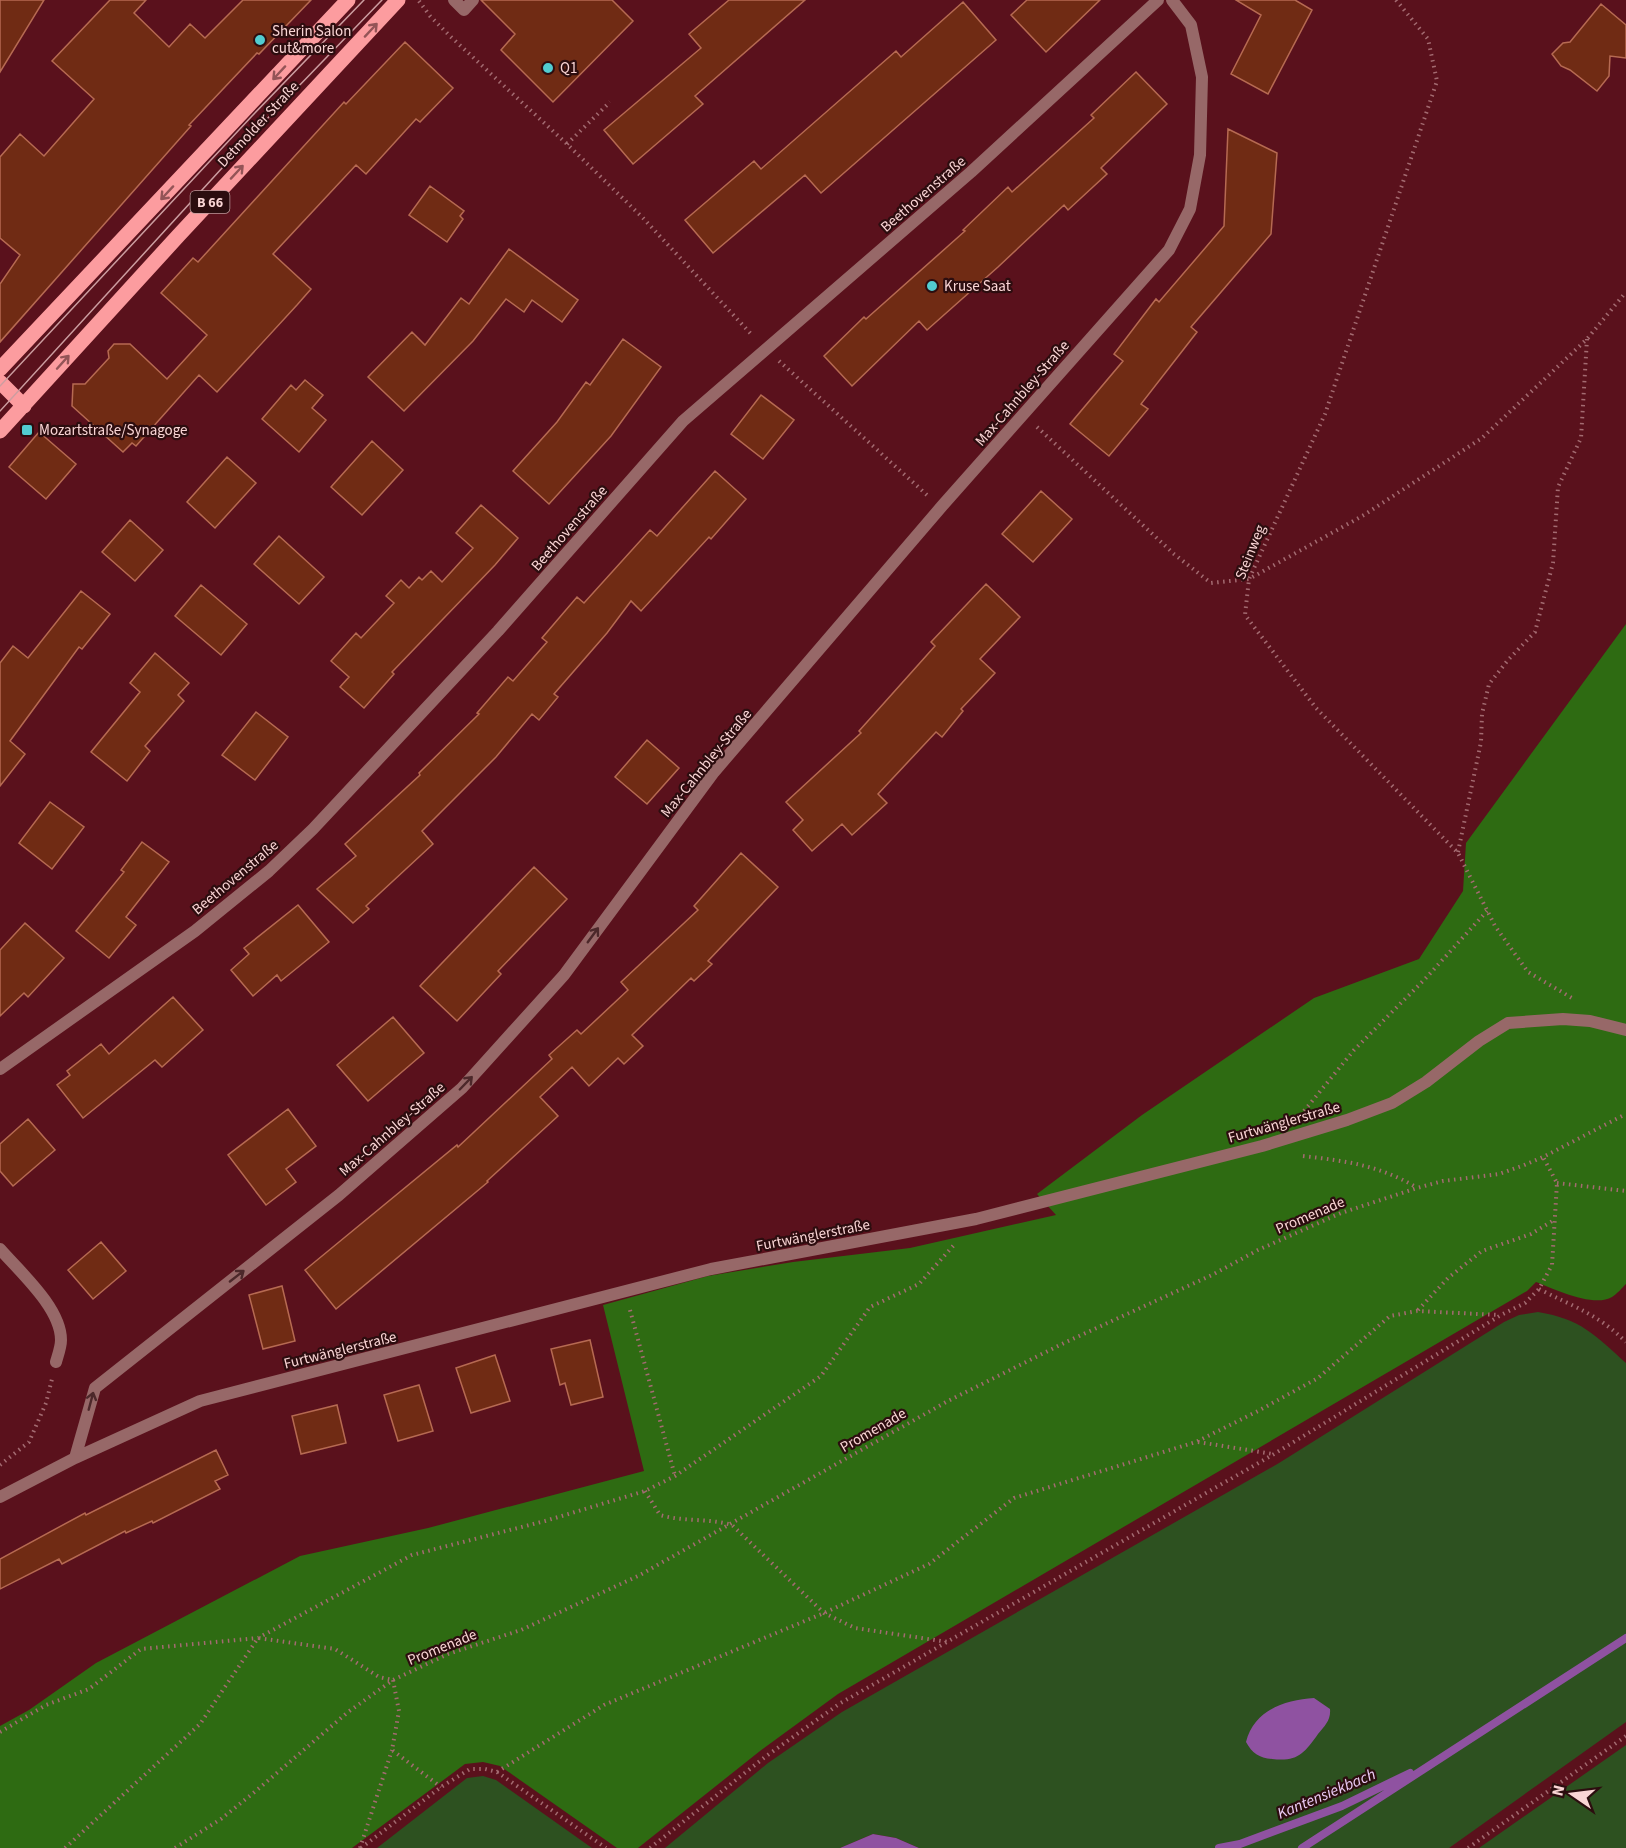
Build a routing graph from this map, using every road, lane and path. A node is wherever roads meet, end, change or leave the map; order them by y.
1 (348, 0) edge
2 (398, 0) edge
3 (419, 0) edge
4 (454, 0) edge
5 (472, 0) edge
6 (1158, 0) edge
7 (1172, 0) edge
8 (1396, 0) edge
9 (610, 102) dead end
10 (567, 144) junction
11 (1626, 292) edge
12 (750, 333) dead end
13 (1587, 339) junction
14 (782, 364) dead end
15 (0, 369) edge
16 (0, 382) edge
17 (24, 406) junction
18 (1023, 415) junction
19 (0, 431) edge
20 (927, 494) dead end
21 (1249, 579) junction
22 (1458, 853) junction
23 (1487, 912) junction
24 (1590, 1021) junction
25 (1626, 1030) edge
26 (0, 1069) edge
27 (1302, 1113) dead end
28 (1626, 1114) edge
29 (1262, 1146) junction
30 (1543, 1157) junction
31 (1557, 1183) junction
32 (1417, 1188) junction
33 (1626, 1191) edge
34 (976, 1219) junction
35 (1555, 1220) junction
36 (0, 1249) edge
37 (1539, 1289) junction
38 (625, 1292) junction
39 (1417, 1311) junction
40 (1500, 1315) junction
41 (1626, 1342) edge
42 (56, 1362) joint
43 (1196, 1442) junction
44 (1274, 1454) junction
45 (75, 1458) junction
46 (0, 1465) edge
47 (675, 1476) junction
48 (645, 1491) junction
49 (0, 1497) edge
50 (732, 1525) junction
51 (824, 1613) junction
52 (258, 1638) junction
53 (948, 1642) junction
54 (393, 1680) junction
55 (0, 1732) edge
56 (1626, 1736) edge
57 (392, 1750) junction
58 (497, 1772) junction
59 (441, 1787) junction
60 (65, 1848) edge
61 (175, 1848) edge
62 (360, 1848) edge
63 (606, 1848) edge
64 (650, 1848) edge
65 (1468, 1848) edge

1 -> 15 main road, Detmolder Straße / B 66
17 -> 2 main road, Detmolder Straße / B 66
3 - 10 path
4 - 5 street
6 - 26 street, Beethovenstraße
7 - 18 street, Max-Cahnbley-Straße
8 - 21 path, Steinweg
9 - 10 path
10 - 12 path
11 - 13 path
13 - 21 path
13 - 22 path
14 - 20 path
16 - 17 main road
17 - 19 main road, Detmolder Straße / B 66
18 - 21 path
45 -> 18 street, Max-Cahnbley-Straße
21 - 22 path, Steinweg
22 - 23 path, Steinweg
23 - 24 path, Steinweg
23 - 27 path
24 - 25 street, Furtwänglerstraße
24 - 29 street, Furtwänglerstraße
28 - 30 path, Promenade
29 - 32 path
29 - 34 street, Furtwänglerstraße
30 - 31 path
30 - 32 path, Promenade
31 - 33 path
31 - 35 path
32 - 50 path, Promenade
34 - 38 street, Furtwänglerstraße
34 - 47 path
35 - 37 path
35 - 39 path
36 - 42 street
37 - 40 path
37 - 41 path
38 - 45 street, Furtwänglerstraße
38 - 47 path
39 - 40 path
39 - 43 path
40 - 44 path
42 - 46 path
43 - 44 path
43 - 51 path
44 - 53 path
45 - 49 street, Furtwänglerstraße
47 - 48 path
48 - 50 path
48 - 52 path
50 - 51 path
50 - 54 path, Promenade
51 - 53 path
51 - 58 path
52 - 54 path
52 - 55 path
52 - 60 path
53 - 64 path
54 - 57 path
54 - 61 path, Promenade
56 - 65 path
57 - 59 path
57 - 62 path
58 - 59 path
58 - 63 path
59 - 62 path

